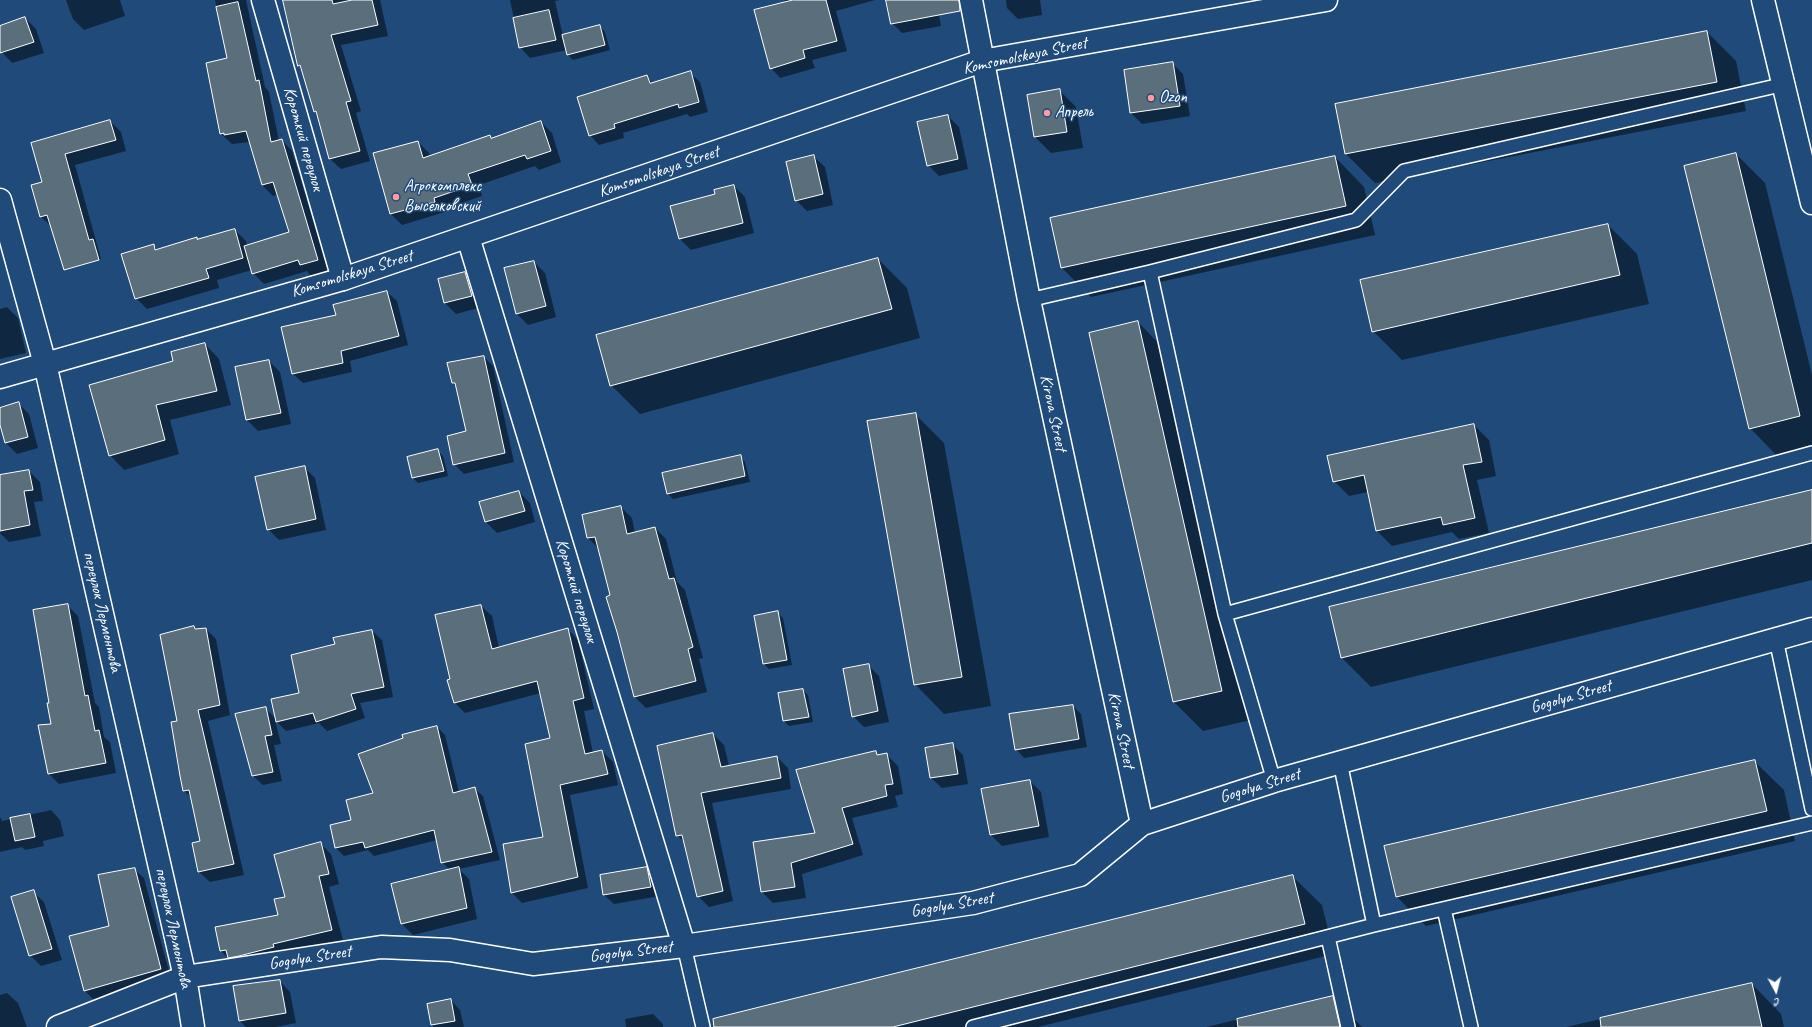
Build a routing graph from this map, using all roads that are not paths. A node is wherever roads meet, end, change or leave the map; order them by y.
1 (263, 0) edge
2 (971, 0) edge
3 (1326, 0) edge
4 (1763, 0) edge
5 (982, 61) junction
6 (1785, 84) junction
7 (0, 200) edge
8 (1812, 204) edge
9 (468, 237) junction
10 (1150, 272) junction
11 (343, 279) junction
12 (1029, 300) junction
13 (45, 364) junction
14 (0, 377) edge
15 (1812, 453) edge
16 (1225, 614) junction
17 (1812, 629) edge
18 (1776, 639) junction
19 (1340, 762) junction
20 (1274, 781) junction
21 (1812, 809) edge
22 (1812, 823) edge
23 (1142, 824) junction
24 (1444, 909) junction
25 (1374, 925) junction
26 (1328, 937) junction
27 (684, 946) junction
28 (185, 977) junction
29 (58, 1027) edge
30 (193, 1027) edge
31 (703, 1027) edge
32 (973, 1027) edge
33 (1348, 1027) edge
34 (1471, 1027) edge

1 - 11 street, Короткий переулок
2 - 5 street, Kirova Street
3 - 5 street, Komsomolskaya Street
4 - 6 street
5 - 9 street, Komsomolskaya Street
5 - 12 street, Kirova Street
6 - 8 street
6 - 10 lane
7 - 13 street, переулок Лермонтова
9 - 11 street, Komsomolskaya Street
9 - 27 street, Короткий переулок
10 - 12 lane
10 - 16 lane
11 - 13 street, Komsomolskaya Street
12 - 23 street, Kirova Street
13 - 14 street, Komsomolskaya Street
13 - 28 street, переулок Лермонтова
15 - 16 lane
16 - 20 lane
17 - 18 street, Gogolya Street
18 - 19 street, Gogolya Street
18 - 21 lane
19 - 20 street, Gogolya Street
19 - 25 lane
20 - 23 street, Gogolya Street
22 - 24 lane
23 - 27 street, Gogolya Street
24 - 25 lane
24 - 34 lane
25 - 26 lane
26 - 32 lane
26 - 33 lane
27 - 28 street, Gogolya Street
27 - 31 lane
28 - 29 street, Gogolya Street
28 - 30 street, переулок Лермонтова

